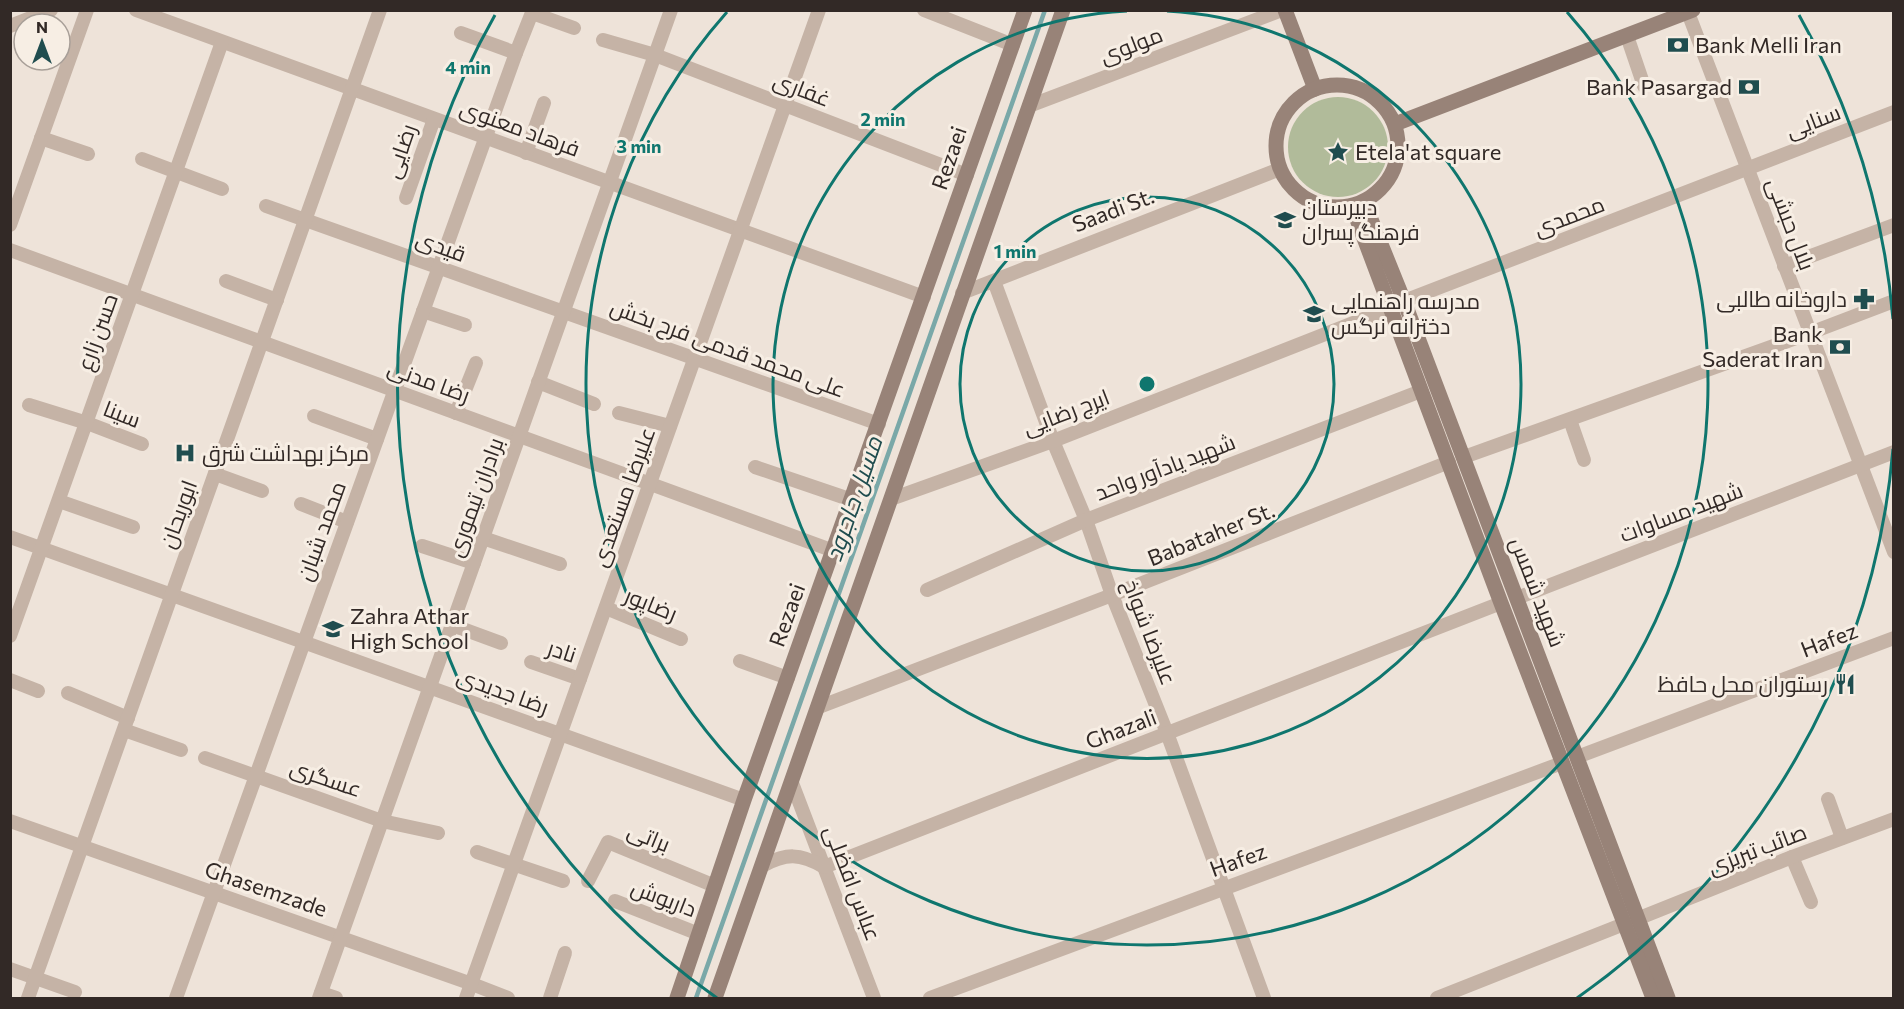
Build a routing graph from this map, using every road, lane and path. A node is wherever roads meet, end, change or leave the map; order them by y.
1 (51, 10) edge
2 (87, 10) edge
3 (136, 10) edge
4 (380, 10) edge
5 (671, 10) edge
6 (819, 10) edge
7 (924, 10) edge
8 (1025, 10) edge
9 (1063, 10) edge
10 (1284, 10) edge
11 (1689, 11) edge
12 (532, 12) edge
13 (10, 26) edge
14 (574, 28) dead end
15 (461, 33) dead end
16 (1627, 36) junction
17 (603, 40) dead end
18 (222, 42) junction
19 (1013, 45) junction
20 (516, 53) junction
21 (655, 55) junction
22 (1644, 86) dead end
23 (352, 89) junction
24 (1315, 89) junction
25 (544, 103) dead end
26 (785, 105) junction
27 (1029, 106) junction
28 (1893, 112) edge
29 (434, 119) junction
30 (1395, 124) junction
31 (42, 138) junction
32 (486, 138) junction
33 (526, 153) junction
34 (88, 154) dead end
35 (142, 159) dead end
36 (1280, 169) junction
37 (1748, 169) junction
38 (177, 171) junction
39 (967, 175) junction
40 (609, 183) junction
41 (222, 189) dead end
42 (406, 198) dead end
43 (1358, 204) junction
44 (266, 206) dead end
45 (305, 220) junction
46 (10, 225) edge
47 (1893, 225) edge
48 (740, 230) junction
49 (10, 250) edge
50 (1784, 266) junction
51 (439, 268) junction
52 (226, 280) dead end
53 (994, 280) junction
54 (963, 293) junction
55 (132, 295) junction
56 (924, 297) junction
57 (277, 300) junction
58 (1404, 301) junction
59 (1893, 301) edge
60 (1389, 309) junction
61 (423, 311) junction
62 (563, 312) junction
63 (465, 325) dead end
64 (1810, 333) junction
65 (262, 342) junction
66 (694, 359) junction
67 (476, 363) dead end
68 (538, 382) junction
69 (394, 391) junction
70 (1421, 391) junction
71 (594, 404) dead end
72 (29, 405) dead end
73 (456, 413) junction
74 (619, 413) dead end
75 (314, 416) dead end
76 (1570, 420) junction
77 (87, 423) junction
78 (879, 424) junction
79 (670, 426) junction
80 (519, 436) junction
81 (377, 439) junction
82 (1053, 441) junction
83 (142, 444) dead end
84 (1893, 452) edge
85 (1464, 457) junction
86 (1584, 460) dead end
87 (1449, 462) junction
88 (1860, 465) junction
89 (755, 467) dead end
90 (215, 474) junction
91 (650, 484) junction
92 (262, 491) dead end
93 (891, 499) junction
94 (852, 500) junction
95 (59, 501) junction
96 (301, 504) dead end
97 (1086, 520) junction
98 (347, 522) junction
99 (132, 526) dead end
100 (10, 537) edge
101 (483, 538) junction
102 (422, 546) dead end
103 (42, 548) junction
104 (834, 551) junction
105 (1893, 552) edge
106 (474, 563) junction
107 (560, 564) dead end
108 (927, 590) dead end
109 (172, 595) junction
110 (1112, 595) junction
111 (1517, 598) junction
112 (1501, 603) junction
113 (606, 608) junction
114 (452, 625) junction
115 (10, 636) edge
116 (1893, 638) edge
117 (681, 639) dead end
118 (303, 642) junction
119 (501, 643) dead end
120 (740, 661) dead end
121 (531, 662) dead end
122 (788, 678) junction
123 (580, 679) junction
124 (10, 680) edge
125 (430, 687) junction
126 (38, 691) dead end
127 (68, 693) dead end
128 (819, 707) junction
129 (126, 724) junction
130 (1167, 733) junction
131 (561, 734) junction
132 (181, 750) dead end
133 (205, 758) dead end
134 (1569, 760) junction
135 (255, 776) junction
136 (792, 783) junction
137 (1828, 799) dead end
138 (744, 800) junction
139 (1893, 819) edge
140 (10, 821) edge
141 (382, 821) junction
142 (438, 832) dead end
143 (1842, 838) junction
144 (83, 847) junction
145 (477, 852) dead end
146 (1792, 857) junction
147 (514, 864) junction
148 (762, 866) junction
149 (824, 867) junction
150 (563, 880) dead end
151 (588, 880) dead end
152 (715, 886) junction
153 (1223, 888) junction
154 (215, 894) junction
155 (615, 901) dead end
156 (1811, 902) dead end
157 (1630, 921) junction
158 (699, 933) junction
159 (341, 938) junction
160 (565, 953) dead end
161 (10, 969) edge
162 (35, 978) junction
163 (472, 984) junction
164 (75, 992) dead end
165 (320, 996) edge
166 (28, 999) edge
167 (176, 999) edge
168 (336, 999) edge
169 (466, 999) edge
170 (508, 999) edge
171 (550, 999) edge
172 (676, 999) edge
173 (715, 999) edge
174 (874, 999) edge
175 (930, 999) edge
176 (1264, 999) edge
177 (1437, 999) edge
178 (1653, 999) edge
179 (1668, 999) edge

1 - 13 street
2 - 31 street
3 - 18 street, فرهاد معنوی
4 - 23 street, ابوریحان
5 - 21 street, برادران تیموری
6 - 26 street, علیرضا مستعدی
7 - 19 street
8 - 19 main road, Rezaei
9 - 27 main road
10 - 24 main road
10 - 27 street, مولوی
11 - 16 main road
11 - 37 street, بلال حبشی
12 - 14 street
12 - 20 street, محمد شبان
15 - 20 street
16 - 22 street
16 - 30 main road
17 - 21 street, غفاری
18 - 23 street, فرهاد معنوی
18 - 38 street, حسن زارع
19 - 39 main road, Rezaei
20 - 32 street, محمد شبان
21 - 26 street, غفاری
21 - 40 street, برادران تیموری
23 - 29 street, فرهاد معنوی
23 - 45 street, ابوریحان
24 - 30 main road
24 - 36 main road
25 - 33 street
26 - 39 street, غفاری
26 - 48 street, علیرضا مستعدی
27 - 54 main road
28 - 37 street, سنایی
29 - 32 street, فرهاد معنوی
29 - 42 street, رضایی
30 - 43 main road
31 - 34 street
31 - 46 street
32 - 33 street, فرهاد معنوی
32 - 51 street, محمد شبان
33 - 40 street, فرهاد معنوی
35 - 38 street
36 - 43 main road
36 - 53 street, Saadi St.
37 - 50 street, بلال حبشی
37 - 58 street, محمدی
38 - 41 street
38 - 55 street, حسن زارع
39 - 56 main road, Rezaei
40 - 48 street, فرهاد معنوی
40 - 62 street, برادران تیموری
43 - 58 main road, شهید شمس
43 - 60 main road, شهید شمس
44 - 45 street, قیدی
45 - 51 street, قیدی
45 - 57 street, ابوریحان
47 - 50 street
48 - 56 street, فرهاد معنوی
48 - 66 street, علیرضا مستعدی
49 - 55 street, رضا مدنی
50 - 64 street, بلال حبشی
51 - 61 street, محمد شبان
51 - 62 street, قیدی
52 - 57 street
53 - 54 street, Saadi St.
53 - 82 street, علیرضا شواخ
54 - 93 main road
55 - 65 street, رضا مدنی
55 - 77 street, حسن زارع
56 - 78 main road, Rezaei
57 - 65 street, ابوریحان
58 - 85 main road, شهید شمس
59 - 64 street
60 - 70 main road, شهید شمس
60 - 82 street, ایرج رضایی
61 - 63 street
61 - 69 street, محمد شبان
62 - 66 street, علی محمد قدمی فرح بخش
62 - 68 street, برادران تیموری
64 - 76 street
64 - 88 street, بلال حبشی
65 - 69 street, رضا مدنی
65 - 90 street, ابوریحان
66 - 78 street, علی محمد قدمی فرح بخش
66 - 79 street, علیرضا مستعدی
67 - 73 street
68 - 71 street
68 - 80 street, برادران تیموری
69 - 73 street, رضا مدنی
69 - 81 street, محمد شبان
70 - 87 main road, شهید شمس
70 - 97 street, شهید یادآور واحد
72 - 77 street, سینا
73 - 80 street, رضا مدنی
74 - 79 street
75 - 81 street
76 - 85 street
76 - 86 street
77 - 83 street, سینا
77 - 95 street, حسن زارع
78 - 94 main road, Rezaei
79 - 91 street, علیرضا مستعدی
80 - 91 street, رضا مدنی
80 - 101 street, برادران تیموری
81 - 98 street, محمد شبان
82 - 93 street, ایرج رضایی
82 - 97 street, علیرضا شواخ
84 - 88 street
85 - 111 main road, شهید شمس
87 - 110 street, Babataher St.
87 - 112 main road, شهید شمس
88 - 105 street, بلال حبشی
88 - 111 street, شهید مساوات
89 - 94 street
90 - 92 street
90 - 109 street, ابوریحان
91 - 104 street, رضا مدنی
91 - 113 street, علیرضا مستعدی
93 - 128 main road
94 - 104 main road, Rezaei
95 - 99 street
95 - 103 street, حسن زارع
96 - 98 street
97 - 108 street, شهید یادآور واحد
97 - 110 street, علیرضا شواخ
98 - 118 street, محمد شبان
100 - 103 street, رضا جدیدی
101 - 106 street, برادران تیموری
101 - 107 street
102 - 106 street
103 - 109 street, رضا جدیدی
103 - 115 street, حسن زارع
104 - 122 main road, Rezaei
106 - 114 street, برادران تیموری
109 - 118 street, رضا جدیدی
109 - 129 street, ابوریحان
110 - 128 street, Babataher St.
110 - 130 street, علیرضا شواخ
111 - 134 main road, شهید شمس
112 - 130 street, Ghazali
112 - 134 main road, شهید شمس
113 - 117 street, رضاپور
113 - 123 street, علیرضا مستعدی
114 - 119 street
114 - 125 street, برادران تیموری
116 - 134 street, Hafez
118 - 125 street, رضا جدیدی
118 - 135 street, محمد شبان
120 - 122 street
121 - 123 street, نادر
122 - 138 main road, Rezaei
123 - 131 street, علیرضا مستعدی
124 - 126 street
125 - 131 street, رضا جدیدی
125 - 141 street, برادران تیموری
127 - 129 street
128 - 136 main road
129 - 132 street
129 - 144 street, ابوریحان
130 - 149 street, Ghazali
130 - 153 street, علیرضا شواخ
131 - 138 street, رضا جدیدی
131 - 147 street, علیرضا مستعدی
133 - 135 street, عسگری
134 - 153 street, Hafez
134 - 157 main road, شهید شمس
135 - 141 street, عسگری
135 - 154 street, محمد شبان
136 - 148 main road
136 - 149 street, عباس افضلی
137 - 143 street
138 - 152 main road, Rezaei
139 - 143 street, صائب تبریزی
140 - 144 street, Ghasemzade
141 - 142 street, عسگری
141 - 159 street, برادران تیموری
143 - 146 street, صائب تبریزی
144 - 154 street, Ghasemzade
144 - 162 street, ابوریحان
145 - 147 street
146 - 156 street
146 - 157 street, صائب تبریزی
147 - 150 street
147 - 163 street, علیرضا مستعدی
148 - 149 street
148 - 173 main road
149 - 174 street, عباس افضلی
151 - 152 street, براتی
152 - 158 main road, Rezaei
153 - 175 street, Hafez
153 - 176 street, علیرضا شواخ
154 - 159 street, Ghasemzade
154 - 167 street, محمد شبان
155 - 158 street, داریوش
157 - 177 street, صائب تبریزی
157 - 178 main road, شهید شمس
157 - 179 main road, شهید شمس
158 - 172 main road, Rezaei
159 - 163 street, Ghasemzade
159 - 165 street, برادران تیموری
160 - 171 street
161 - 162 street
162 - 164 street
162 - 166 street, ابوریحان
163 - 169 street, علیرضا مستعدی
163 - 170 street, Ghasemzade
165 - 168 street

